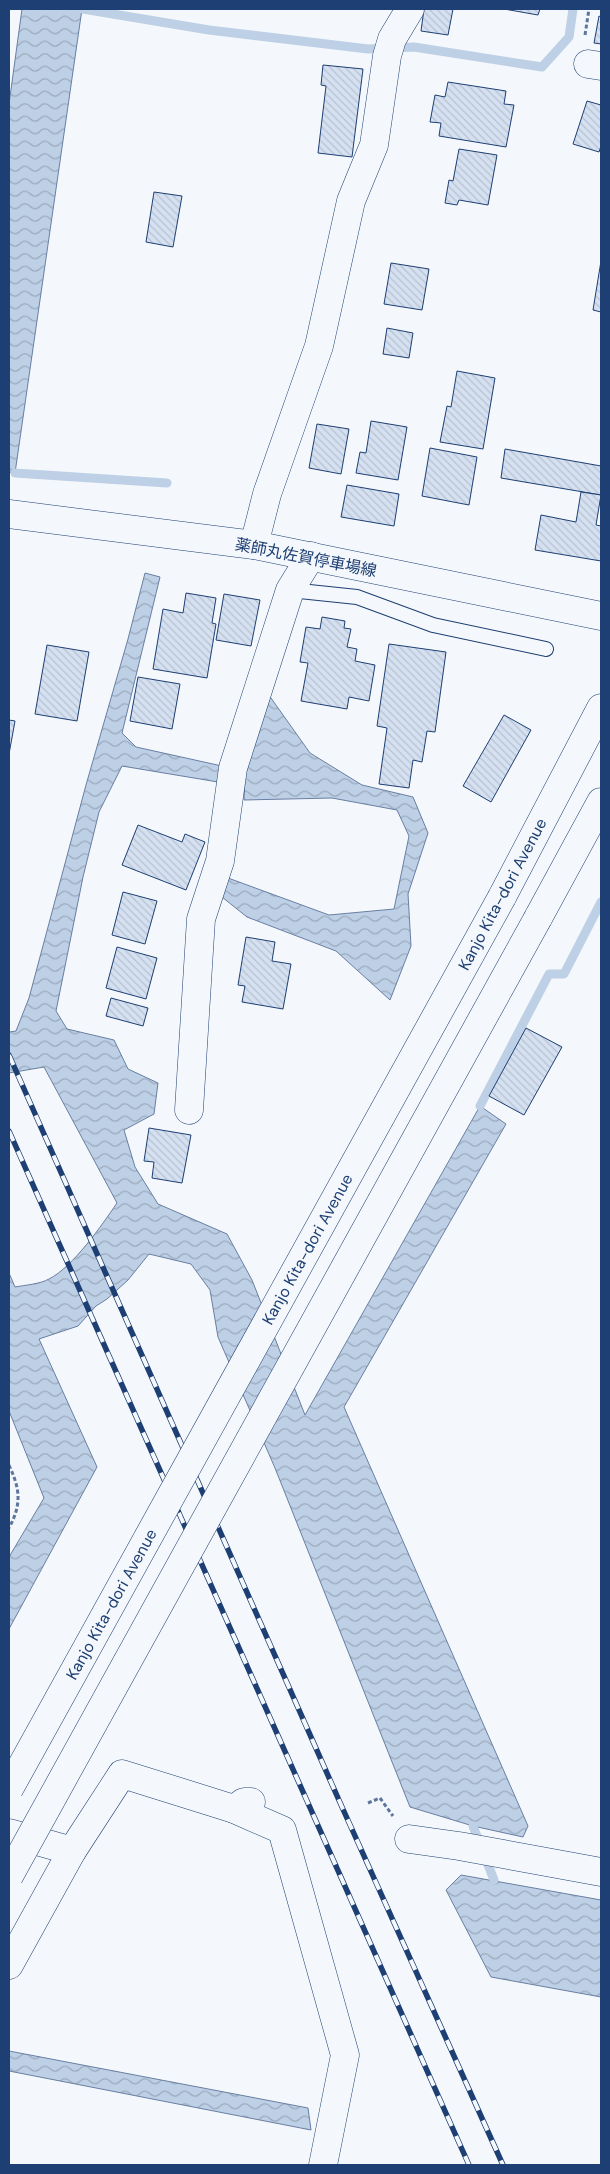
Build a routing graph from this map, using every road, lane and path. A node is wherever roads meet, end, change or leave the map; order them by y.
1 (410, 9) edge
2 (9, 514) edge
3 (254, 545) junction
4 (311, 556) junction
5 (290, 590) junction
6 (601, 616) edge
7 (546, 649) dead end
8 (601, 708) edge
9 (601, 802) edge
10 (189, 1110) dead end
11 (9, 1464) edge
12 (9, 1528) edge
13 (9, 1789) edge
14 (268, 1804) dead end
15 (234, 1809) junction
16 (9, 1833) edge
17 (409, 1839) dead end
18 (72, 1851) junction
19 (601, 1872) edge
20 (9, 1876) edge
21 (9, 1965) edge
22 (323, 2165) edge

1 - 3 main road
2 - 3 main road, 薬師丸佐賀停車場線
3 - 4 main road, 薬師丸佐賀停車場線
4 - 5 main road
4 - 6 main road, 薬師丸佐賀停車場線
5 - 7 lane
5 - 10 main road
8 - 13 main road, Kanjo Kita-dori Avenue, bridge
9 - 20 main road, bridge
11 - 12 path
14 - 15 main road
15 - 18 main road
15 - 22 main road
16 - 18 main road
17 - 19 main road
18 - 21 main road

